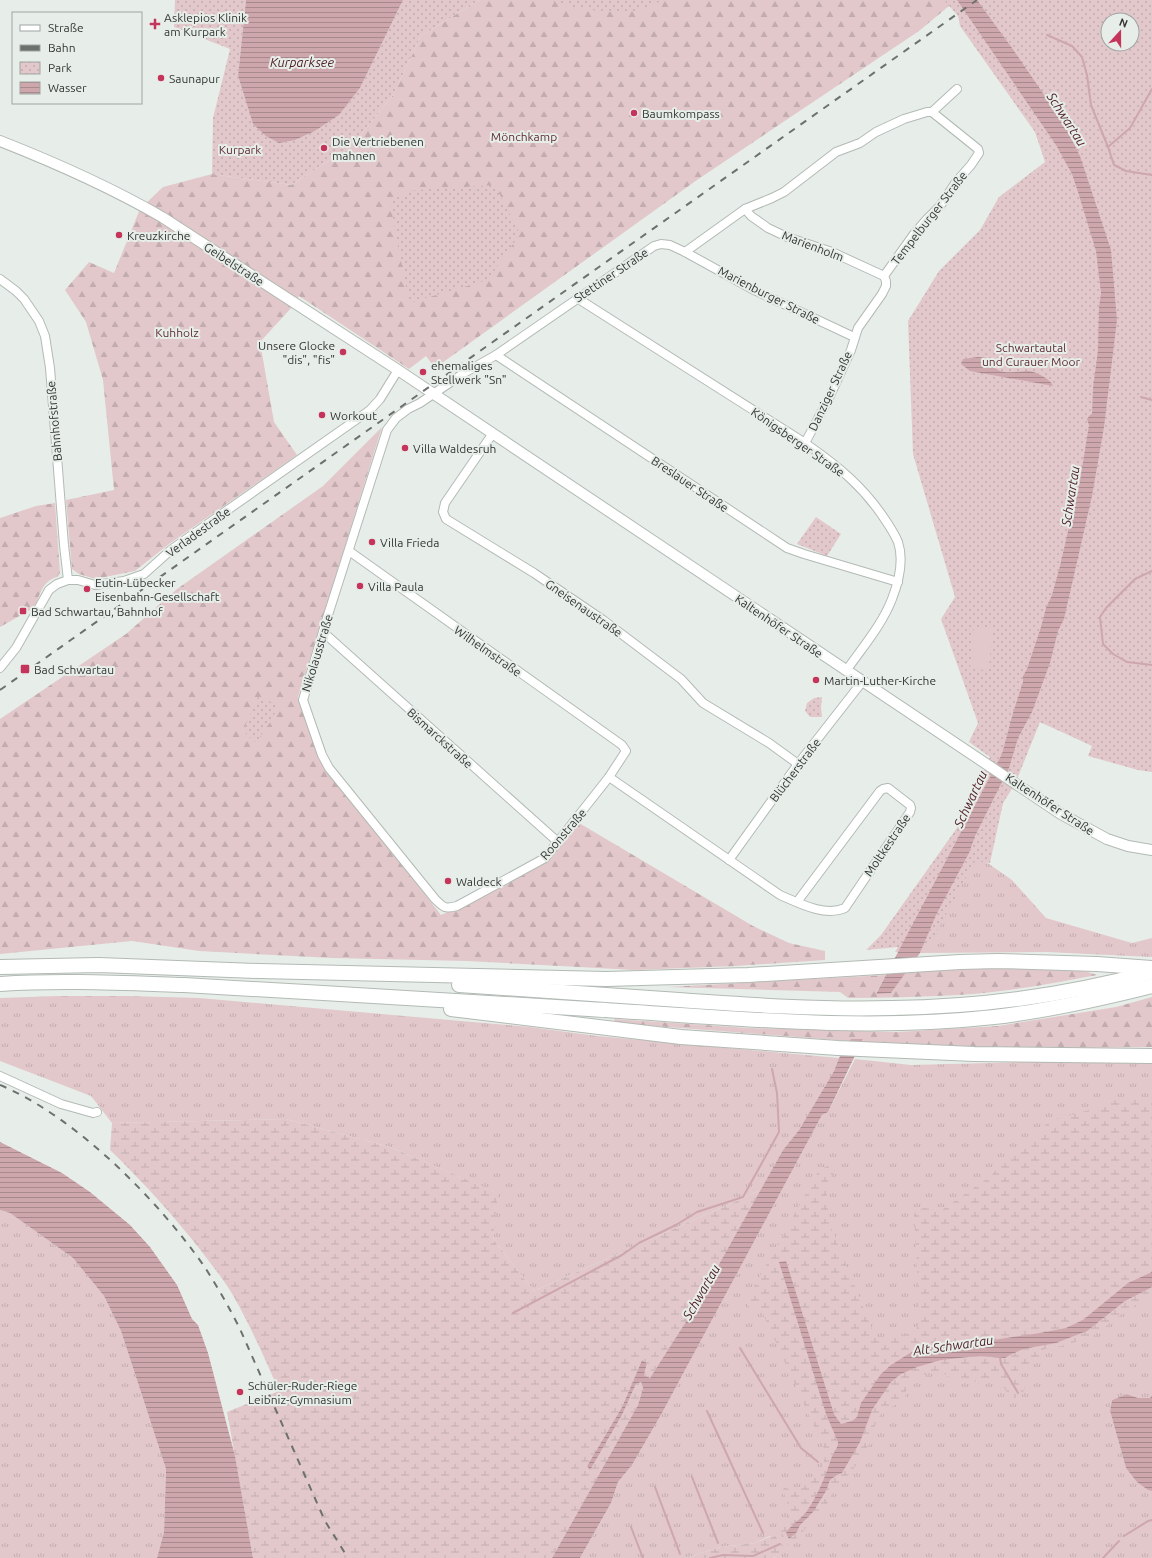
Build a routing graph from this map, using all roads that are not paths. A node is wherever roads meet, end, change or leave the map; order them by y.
1 (957, 89) dead end
2 (932, 112) junction
3 (0, 141) edge
4 (745, 209) junction
5 (685, 252) junction
6 (884, 276) junction
7 (0, 279) edge
8 (577, 298) junction
9 (854, 337) junction
10 (496, 355) junction
11 (398, 370) junction
12 (416, 382) joint
13 (434, 394) junction
14 (493, 433) junction
15 (805, 443) junction
16 (349, 552) junction
17 (68, 580) junction
18 (898, 582) junction
19 (323, 632) junction
20 (0, 668) edge
21 (846, 671) junction
22 (862, 682) junction
23 (626, 751) joint
24 (798, 764) junction
25 (609, 777) junction
26 (558, 842) junction
27 (1152, 850) edge
28 (729, 860) junction
29 (797, 902) junction
30 (457, 906) joint
31 (0, 967) edge
32 (1152, 968) edge
33 (259, 971) junction
34 (1152, 972) edge
35 (0, 984) edge
36 (1152, 986) edge
37 (358, 995) junction
38 (1152, 1056) edge
39 (0, 1076) edge
40 (97, 1112) dead end

1 - 2 street
2 - 4 street
2 - 6 street, Tempelburger Straße
3 - 11 street, Geibelstraße
4 - 5 street
4 - 6 street, Marienholm
5 - 8 street, Stettiner Straße
5 - 9 street, Marienburger Straße
6 - 9 street, Tempelburger Straße
7 - 17 street, Bahnhofstraße
8 - 10 street, Stettiner Straße
8 - 15 street, Königsberger Straße
9 - 15 street, Danziger Straße
10 - 13 street, Stettiner Straße
10 - 18 street, Breslauer Straße
11 - 12 street, Geibelstraße
11 - 17 street, Verladestraße
12 - 13 street, Kaltenhöfer Straße
13 - 14 street, Kaltenhöfer Straße
13 - 16 street, Nikolausstraße
14 - 21 street, Kaltenhöfer Straße
14 - 24 street, Gneisenaustraße
15 - 18 street, Königsberger Straße
16 - 19 street, Nikolausstraße
16 - 23 street, Wilhelmstraße
17 - 20 street
18 - 21 street, Königsberger Straße
19 - 26 street, Bismarckstraße
19 - 30 street, Nikolausstraße
21 - 22 street, Kaltenhöfer Straße
22 - 24 street, Blücherstraße
22 - 27 street, Kaltenhöfer Straße
23 - 25 street, Roonstraße
24 - 28 street, Blücherstraße
25 - 26 street, Roonstraße
25 - 28 street, Moltkestraße
26 - 30 street, Roonstraße
28 - 29 street, Moltkestraße
29 - 29 street, Moltkestraße
31 - 33 highway
32 - 33 highway
33 - 34 highway
35 - 37 highway
36 - 37 highway
37 - 38 highway
39 - 40 street

